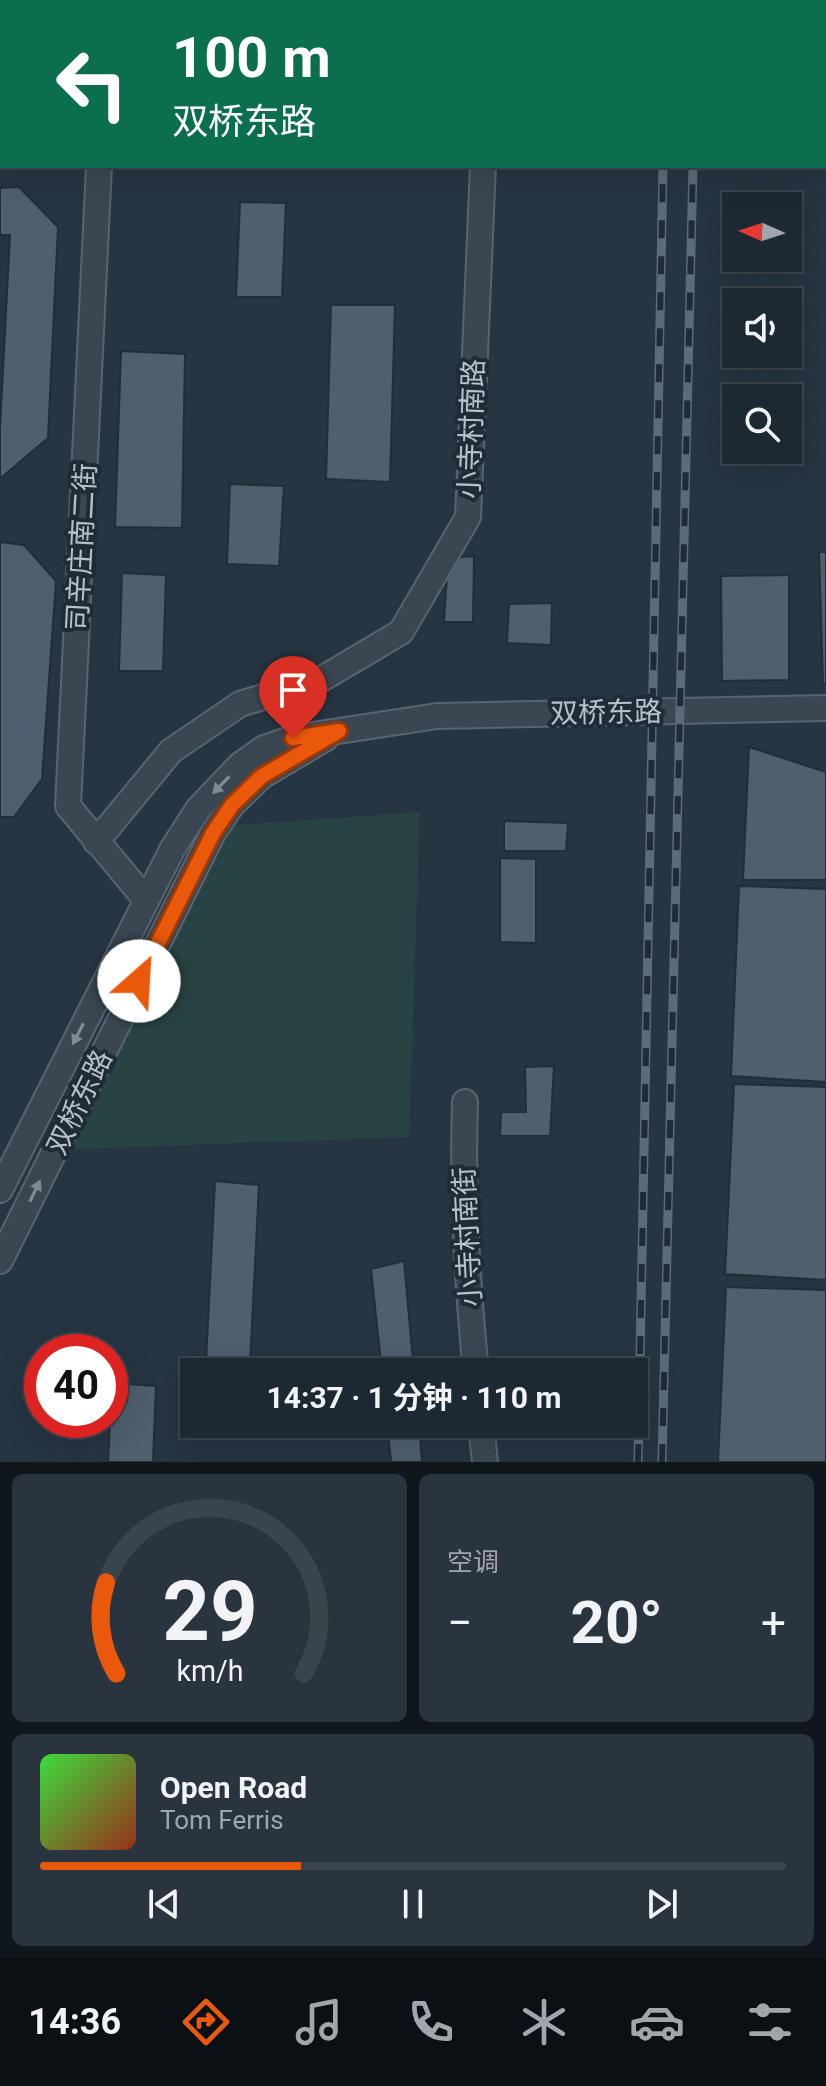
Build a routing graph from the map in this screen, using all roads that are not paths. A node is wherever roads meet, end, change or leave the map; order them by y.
1 (99, 168) edge
2 (483, 168) edge
3 (826, 708) edge
4 (339, 731) junction
5 (96, 842) junction
6 (146, 900) junction
7 (465, 1102) dead end
8 (0, 1190) edge
9 (0, 1261) edge
10 (475, 1358) edge
11 (482, 1438) edge
12 (485, 1462) edge

1 - 5 street, 司辛庄南二街
2 - 5 street, 小寺村南路
3 - 4 street, 双桥东路
4 -> 6 street, 双桥东路
9 -> 4 street, 双桥东路
5 - 6 street, 司辛庄南二街
6 -> 8 street, 双桥东路
7 - 10 street, 小寺村南街
11 - 12 street

